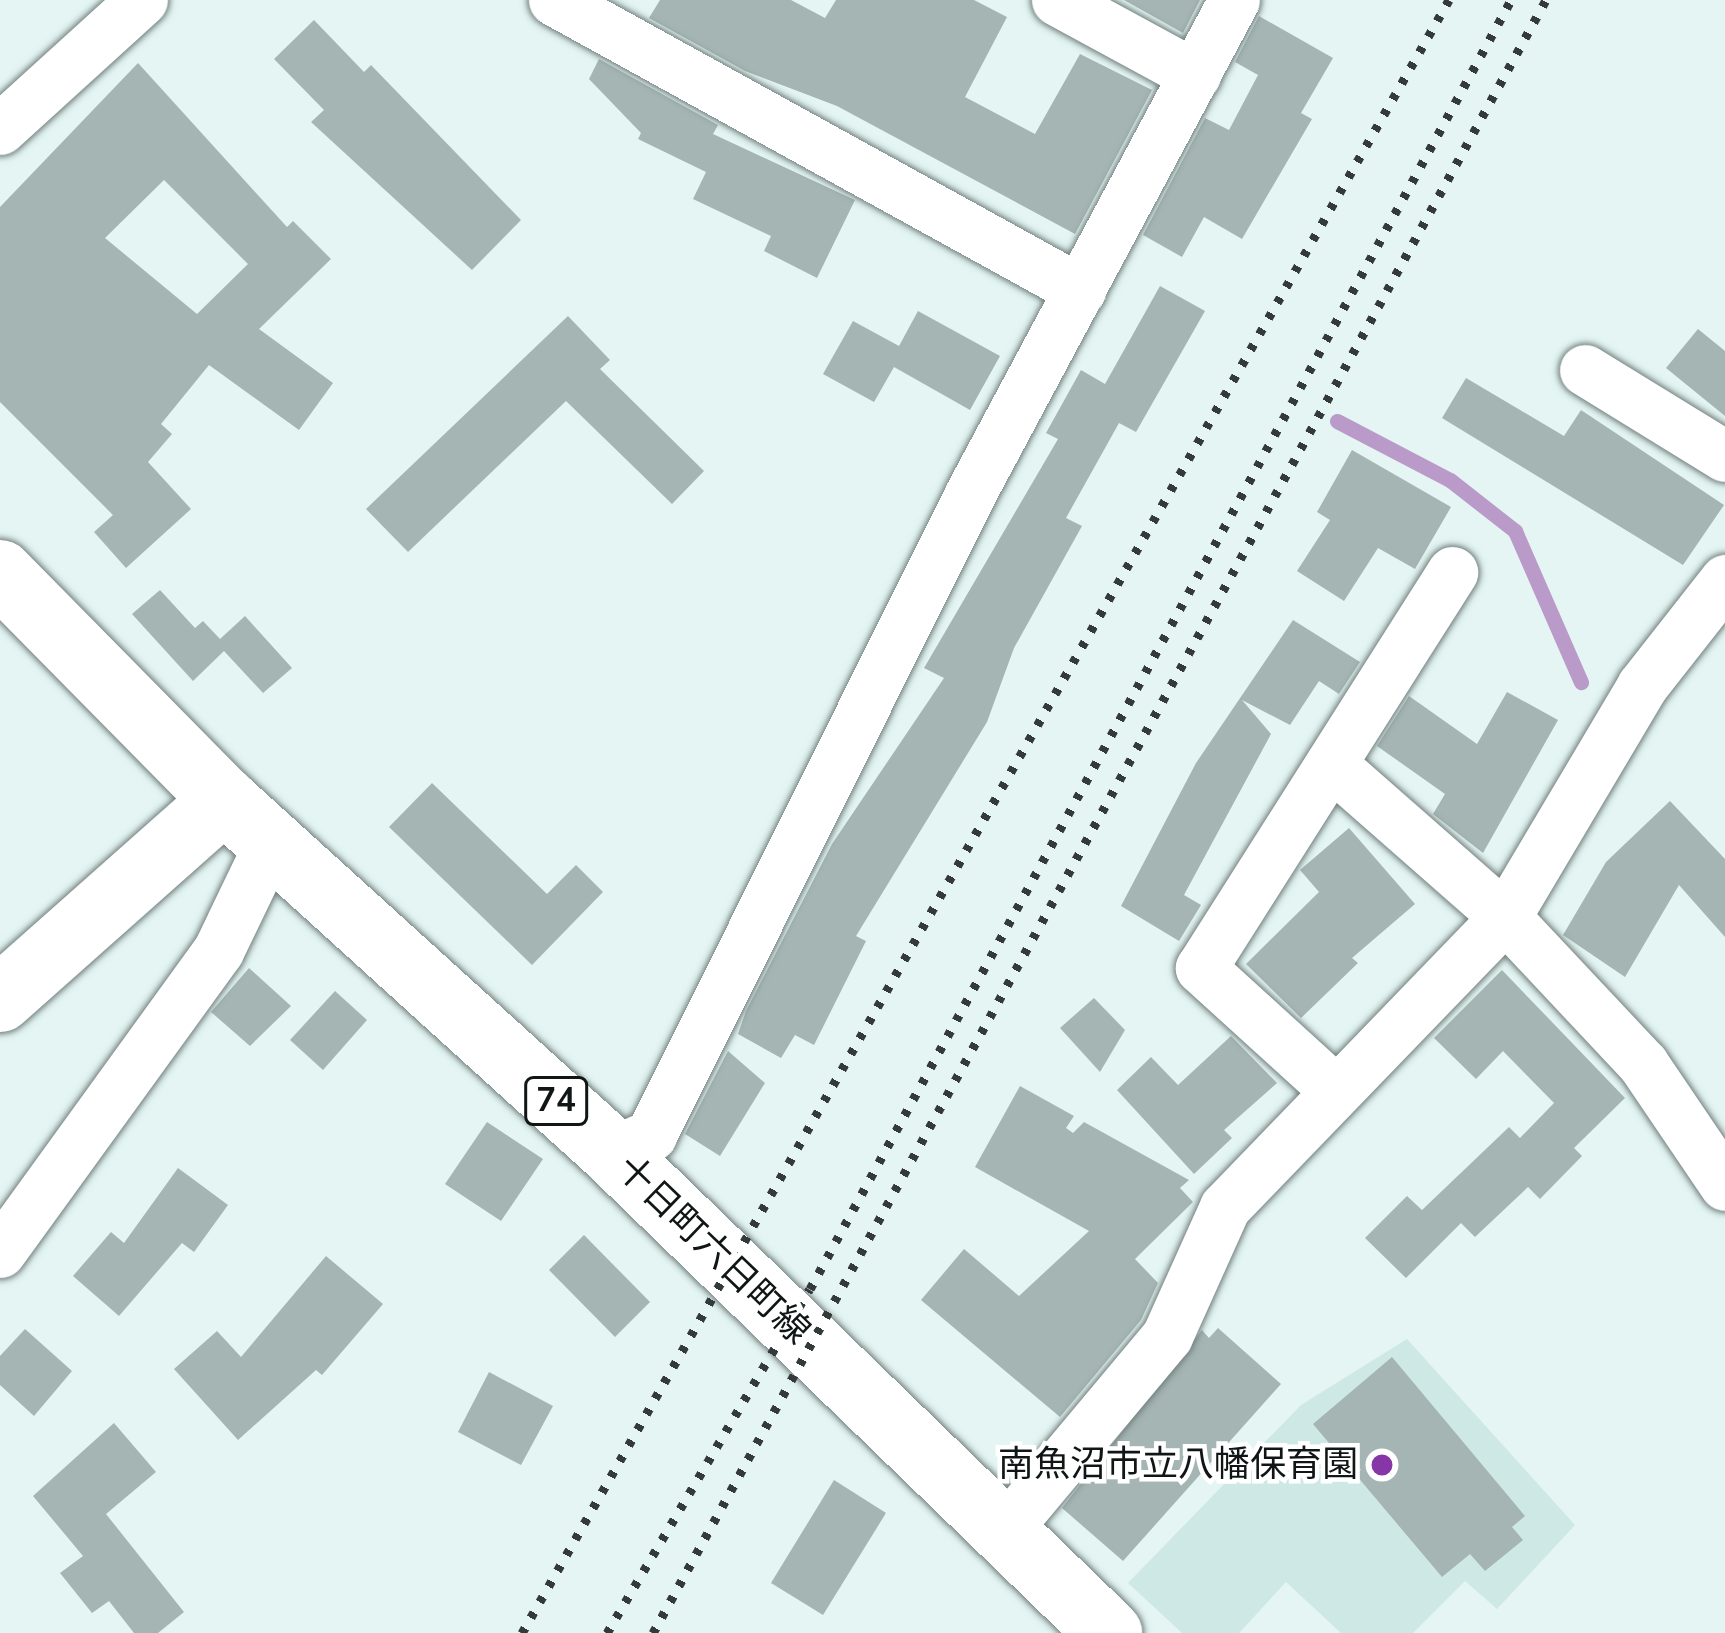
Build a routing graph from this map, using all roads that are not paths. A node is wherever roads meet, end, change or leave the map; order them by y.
1 (142, 0) edge
2 (554, 0) edge
3 (1057, 0) edge
4 (1234, 0) edge
5 (1195, 75) junction
6 (0, 129) edge
7 (1081, 290) junction
8 (1585, 370) dead end
9 (1725, 456) edge
10 (1453, 572) dead end
11 (0, 573) edge
12 (1725, 580) edge
13 (1331, 764) junction
14 (248, 821) junction
15 (1504, 917) junction
16 (0, 999) edge
17 (1336, 1091) junction
18 (612, 1152) junction
19 (1725, 1185) edge
20 (0, 1252) edge
21 (1004, 1531) junction
22 (1109, 1633) edge

1 - 6 street
2 - 7 street
3 - 5 street
4 - 5 street
5 - 7 street
7 - 18 street
8 - 9 street
10 - 13 street
11 - 14 main road, 十日町六日町線 / 74
12 - 15 street
13 - 15 street
13 - 17 street
14 - 16 main road
14 - 18 main road, 十日町六日町線 / 74
14 - 20 street
15 - 17 street
15 - 19 street
17 - 21 street
18 - 21 main road, 十日町六日町線 / 74
21 - 22 main road, 十日町六日町線 / 74

